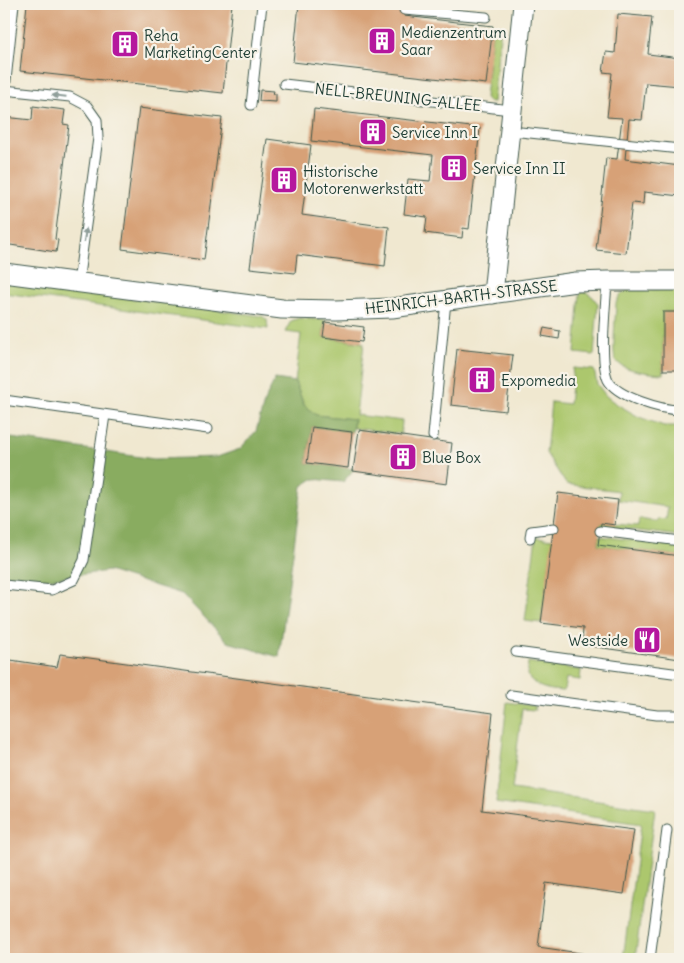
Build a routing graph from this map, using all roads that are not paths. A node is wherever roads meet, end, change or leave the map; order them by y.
1 (14, 4) edge
2 (262, 4) edge
3 (523, 4) edge
4 (404, 10) dead end
5 (486, 17) dead end
6 (284, 84) dead end
7 (4, 90) edge
8 (251, 105) dead end
9 (511, 110) junction
10 (511, 131) junction
11 (680, 149) edge
12 (4, 273) edge
13 (608, 280) junction
14 (680, 281) edge
15 (78, 283) junction
16 (493, 294) junction
17 (446, 301) junction
18 (4, 400) edge
19 (680, 410) edge
20 (105, 415) junction
21 (208, 429) dead end
22 (432, 436) dead end
23 (554, 528) dead end
24 (600, 531) dead end
25 (530, 538) dead end
26 (680, 541) edge
27 (4, 585) edge
28 (516, 652) dead end
29 (680, 674) edge
30 (510, 695) dead end
31 (680, 716) edge
32 (667, 830) dead end
33 (650, 959) edge

1 - 7 lane
2 - 8 lane
3 - 9 street
4 - 5 lane
6 - 9 lane, NELL-BREUNING-ALLEE
15 -> 7 lane
9 - 10 street
10 - 11 lane
10 - 16 street
12 - 15 street, HEINRICH-BARTH-STRASSE
13 - 14 street, HEINRICH-BARTH-STRASSE
13 - 16 street, HEINRICH-BARTH-STRASSE
13 - 19 lane
15 - 17 street, HEINRICH-BARTH-STRASSE
16 - 17 street, HEINRICH-BARTH-STRASSE
17 - 22 lane
18 - 20 lane
20 - 21 lane
20 - 27 lane
23 - 25 lane
24 - 26 lane
28 - 29 lane
30 - 31 lane
32 - 33 lane

